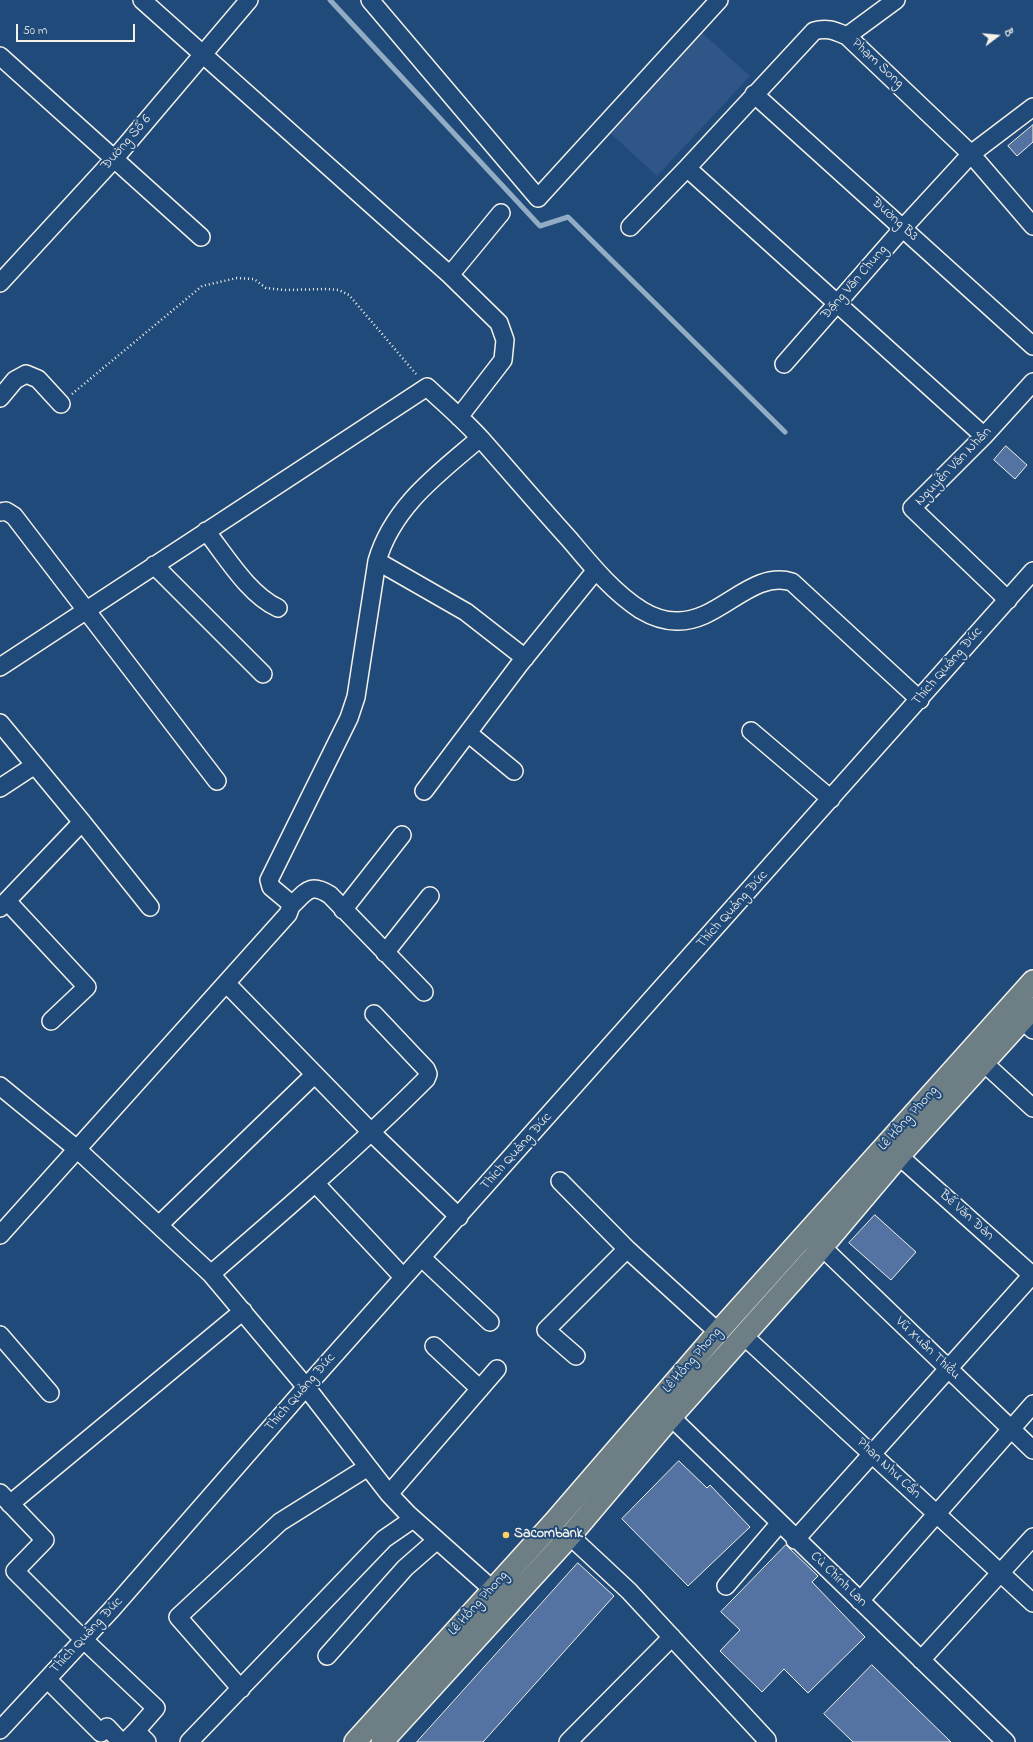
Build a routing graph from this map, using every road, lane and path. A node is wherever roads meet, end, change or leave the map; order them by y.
1 (142, 0) edge
2 (249, 0) edge
3 (370, 0) edge
4 (720, 0) edge
5 (896, 0) edge
6 (847, 36) junction
7 (204, 55) junction
8 (0, 56) edge
9 (754, 94) junction
10 (1033, 107) edge
11 (971, 154) junction
12 (115, 158) junction
13 (687, 168) junction
14 (501, 213) dead end
15 (1033, 226) edge
16 (630, 227) dead end
17 (903, 228) junction
18 (202, 237) dead end
19 (450, 275) junction
20 (0, 283) edge
21 (838, 304) junction
22 (1033, 346) edge
23 (784, 364) dead end
24 (1033, 382) edge
25 (427, 387) junction
26 (0, 398) edge
27 (61, 404) joint
28 (459, 417) junction
29 (984, 436) junction
30 (480, 438) junction
31 (0, 512) edge
32 (206, 531) junction
33 (377, 561) junction
34 (154, 565) junction
35 (596, 570) junction
36 (1033, 571) edge
37 (1008, 600) junction
38 (278, 608) dead end
39 (86, 610) junction
40 (525, 658) junction
41 (0, 667) edge
42 (263, 674) dead end
43 (920, 700) junction
44 (0, 723) edge
45 (750, 731) dead end
46 (468, 733) junction
47 (35, 765) junction
48 (514, 771) dead end
49 (217, 781) dead end
50 (0, 788) edge
51 (424, 791) dead end
52 (831, 799) junction
53 (82, 822) junction
54 (402, 835) dead end
55 (430, 896) dead end
56 (4, 904) edge
57 (290, 906) junction
58 (150, 907) dead end
59 (343, 910) junction
60 (386, 953) junction
61 (1033, 981) edge
62 (226, 983) junction
63 (424, 992) dead end
64 (374, 1014) dead end
65 (1030, 1019) edge
66 (51, 1021) dead end
67 (984, 1063) junction
68 (314, 1075) junction
69 (0, 1086) edge
70 (1033, 1108) edge
71 (372, 1133) junction
72 (78, 1150) junction
73 (893, 1151) junction
74 (560, 1182) dead end
75 (316, 1184) junction
76 (459, 1217) junction
77 (159, 1224) junction
78 (0, 1234) edge
79 (822, 1247) junction
80 (627, 1249) junction
81 (422, 1258) junction
82 (211, 1274) junction
83 (1033, 1275) edge
84 (403, 1277) junction
85 (243, 1311) junction
86 (490, 1322) dead end
87 (718, 1332) junction
88 (0, 1335) edge
89 (744, 1336) junction
90 (434, 1346) dead end
91 (576, 1356) dead end
92 (948, 1368) junction
93 (497, 1369) dead end
94 (306, 1387) junction
95 (480, 1389) junction
96 (50, 1392) dead end
97 (1033, 1404) edge
98 (671, 1417) junction
99 (1011, 1429) junction
100 (1033, 1450) edge
101 (872, 1454) junction
102 (368, 1467) junction
103 (389, 1494) junction
104 (5, 1499) edge
105 (937, 1514) junction
106 (413, 1519) junction
107 (554, 1522) junction
108 (779, 1524) junction
109 (570, 1536) junction
110 (1033, 1537) edge
111 (437, 1540) junction
112 (795, 1540) junction
113 (1001, 1573) junction
114 (726, 1586) dead end
115 (492, 1589) junction
116 (860, 1601) junction
117 (1033, 1603) edge
118 (672, 1637) junction
119 (84, 1640) junction
120 (327, 1656) dead end
121 (921, 1660) junction
122 (47, 1680) junction
123 (240, 1689) junction
124 (0, 1730) edge
125 (96, 1737) edge
126 (136, 1738) edge
127 (767, 1740) dead end
128 (121, 1742) edge
129 (189, 1742) edge
130 (355, 1742) edge
131 (382, 1742) edge
132 (568, 1742) edge
133 (1006, 1742) edge

1 - 7 street
2 - 7 street, Đường Số 6
3 - 4 street
5 - 6 street
6 - 9 street, Phạm Song
6 - 11 street, Phạm Song
7 - 12 street, Đường Số 6
7 - 19 street
8 - 12 street
9 - 13 street, Phạm Song
9 - 17 street, Đường B3
10 - 11 street, Đặng Văn Chung
11 - 15 street, Phạm Song
11 - 17 street, Đặng Văn Chung
12 - 18 street
12 - 20 street, Đường Số 6
13 - 16 street, Phạm Song
13 - 21 street
14 - 19 street
17 - 21 street, Đặng Văn Chung
17 - 22 street, Đường B3
19 - 28 street
21 - 23 street, Đặng Văn Chung
21 - 29 street
24 - 29 street, Nguyễn Văn Nhân
25 - 27 path
25 - 28 street
25 - 32 street
26 - 27 street
28 - 30 street
29 - 37 street, Nguyễn Văn Nhân
30 - 33 street
30 - 35 street
31 - 39 street
32 - 34 street
32 - 38 street
33 - 40 street
33 - 57 street
34 - 39 street
34 - 42 street
35 - 40 street
35 - 43 street
36 - 37 street, Thích Quảng Đức
37 - 43 street, Thích Quảng Đức
39 - 41 street
39 - 49 street
40 - 46 street
43 - 52 street, Thích Quảng Đức
44 - 47 street
45 - 52 street
46 - 48 street
46 - 51 street
47 - 50 street
47 - 53 street
52 - 76 street, Thích Quảng Đức
53 - 56 street
53 - 58 street
54 - 59 street
55 - 60 street
56 - 66 street
57 - 59 street
57 - 62 street
59 - 60 street
60 - 63 street
61 - 73 main road, Lê Hồng Phong
62 - 68 street
62 - 72 street
64 - 71 street
65 - 67 main road, Lê Hồng Phong
67 - 70 street
67 - 73 main road, Lê Hồng Phong
68 - 71 street
68 - 77 street
69 - 72 street
71 - 75 street
71 - 76 street
72 - 77 street
72 - 78 street
73 - 79 main road, Lê Hồng Phong
73 - 83 street, Bế Văn Đàn
73 - 87 main road, Lê Hồng Phong
74 - 80 street
75 - 82 street
75 - 84 street
76 - 81 street, Thích Quảng Đức
77 - 82 street
79 - 89 main road, Lê Hồng Phong
79 - 92 street, Vũ Xuân Thiều
80 - 87 street
80 - 91 street
81 - 84 street, Thích Quảng Đức
81 - 86 street
82 - 85 street
83 - 92 street
84 - 94 street, Thích Quảng Đức
85 - 94 street
85 - 104 street
87 - 107 main road, Lê Hồng Phong
88 - 96 street
89 - 98 main road, Lê Hồng Phong
89 - 101 street, Phan Như Cẩn
90 - 95 street
92 - 99 street, Vũ Xuân Thiều
92 - 101 street
93 - 95 street
94 - 102 street
94 - 119 street, Thích Quảng Đức
95 - 103 street
97 - 99 street
98 - 108 street, Cù Chính Lan
98 - 109 main road, Lê Hồng Phong
99 - 100 street, Vũ Xuân Thiều
99 - 105 street
101 - 105 street, Phan Như Cẩn
101 - 112 street
102 - 103 street
102 - 123 street
103 - 106 street
104 - 119 street
105 - 113 street, Phan Như Cẩn
105 - 116 street
106 - 111 street
106 - 123 street
107 - 109 main road
107 - 115 main road, Lê Hồng Phong
108 - 112 street, Cù Chính Lan
108 - 114 street
109 - 118 street
109 - 131 main road, Lê Hồng Phong
110 - 113 street
111 - 115 street
111 - 120 street
112 - 116 street, Cù Chính Lan
113 - 117 street, Phan Như Cẩn
113 - 121 street
115 - 130 main road, Lê Hồng Phong
116 - 121 street, Cù Chính Lan
118 - 127 street
118 - 132 street
119 - 122 street, Thích Quảng Đức
119 - 126 street
121 - 133 street, Cù Chính Lan
122 - 124 street, Thích Quảng Đức
122 - 125 street
123 - 129 street
125 - 128 street

